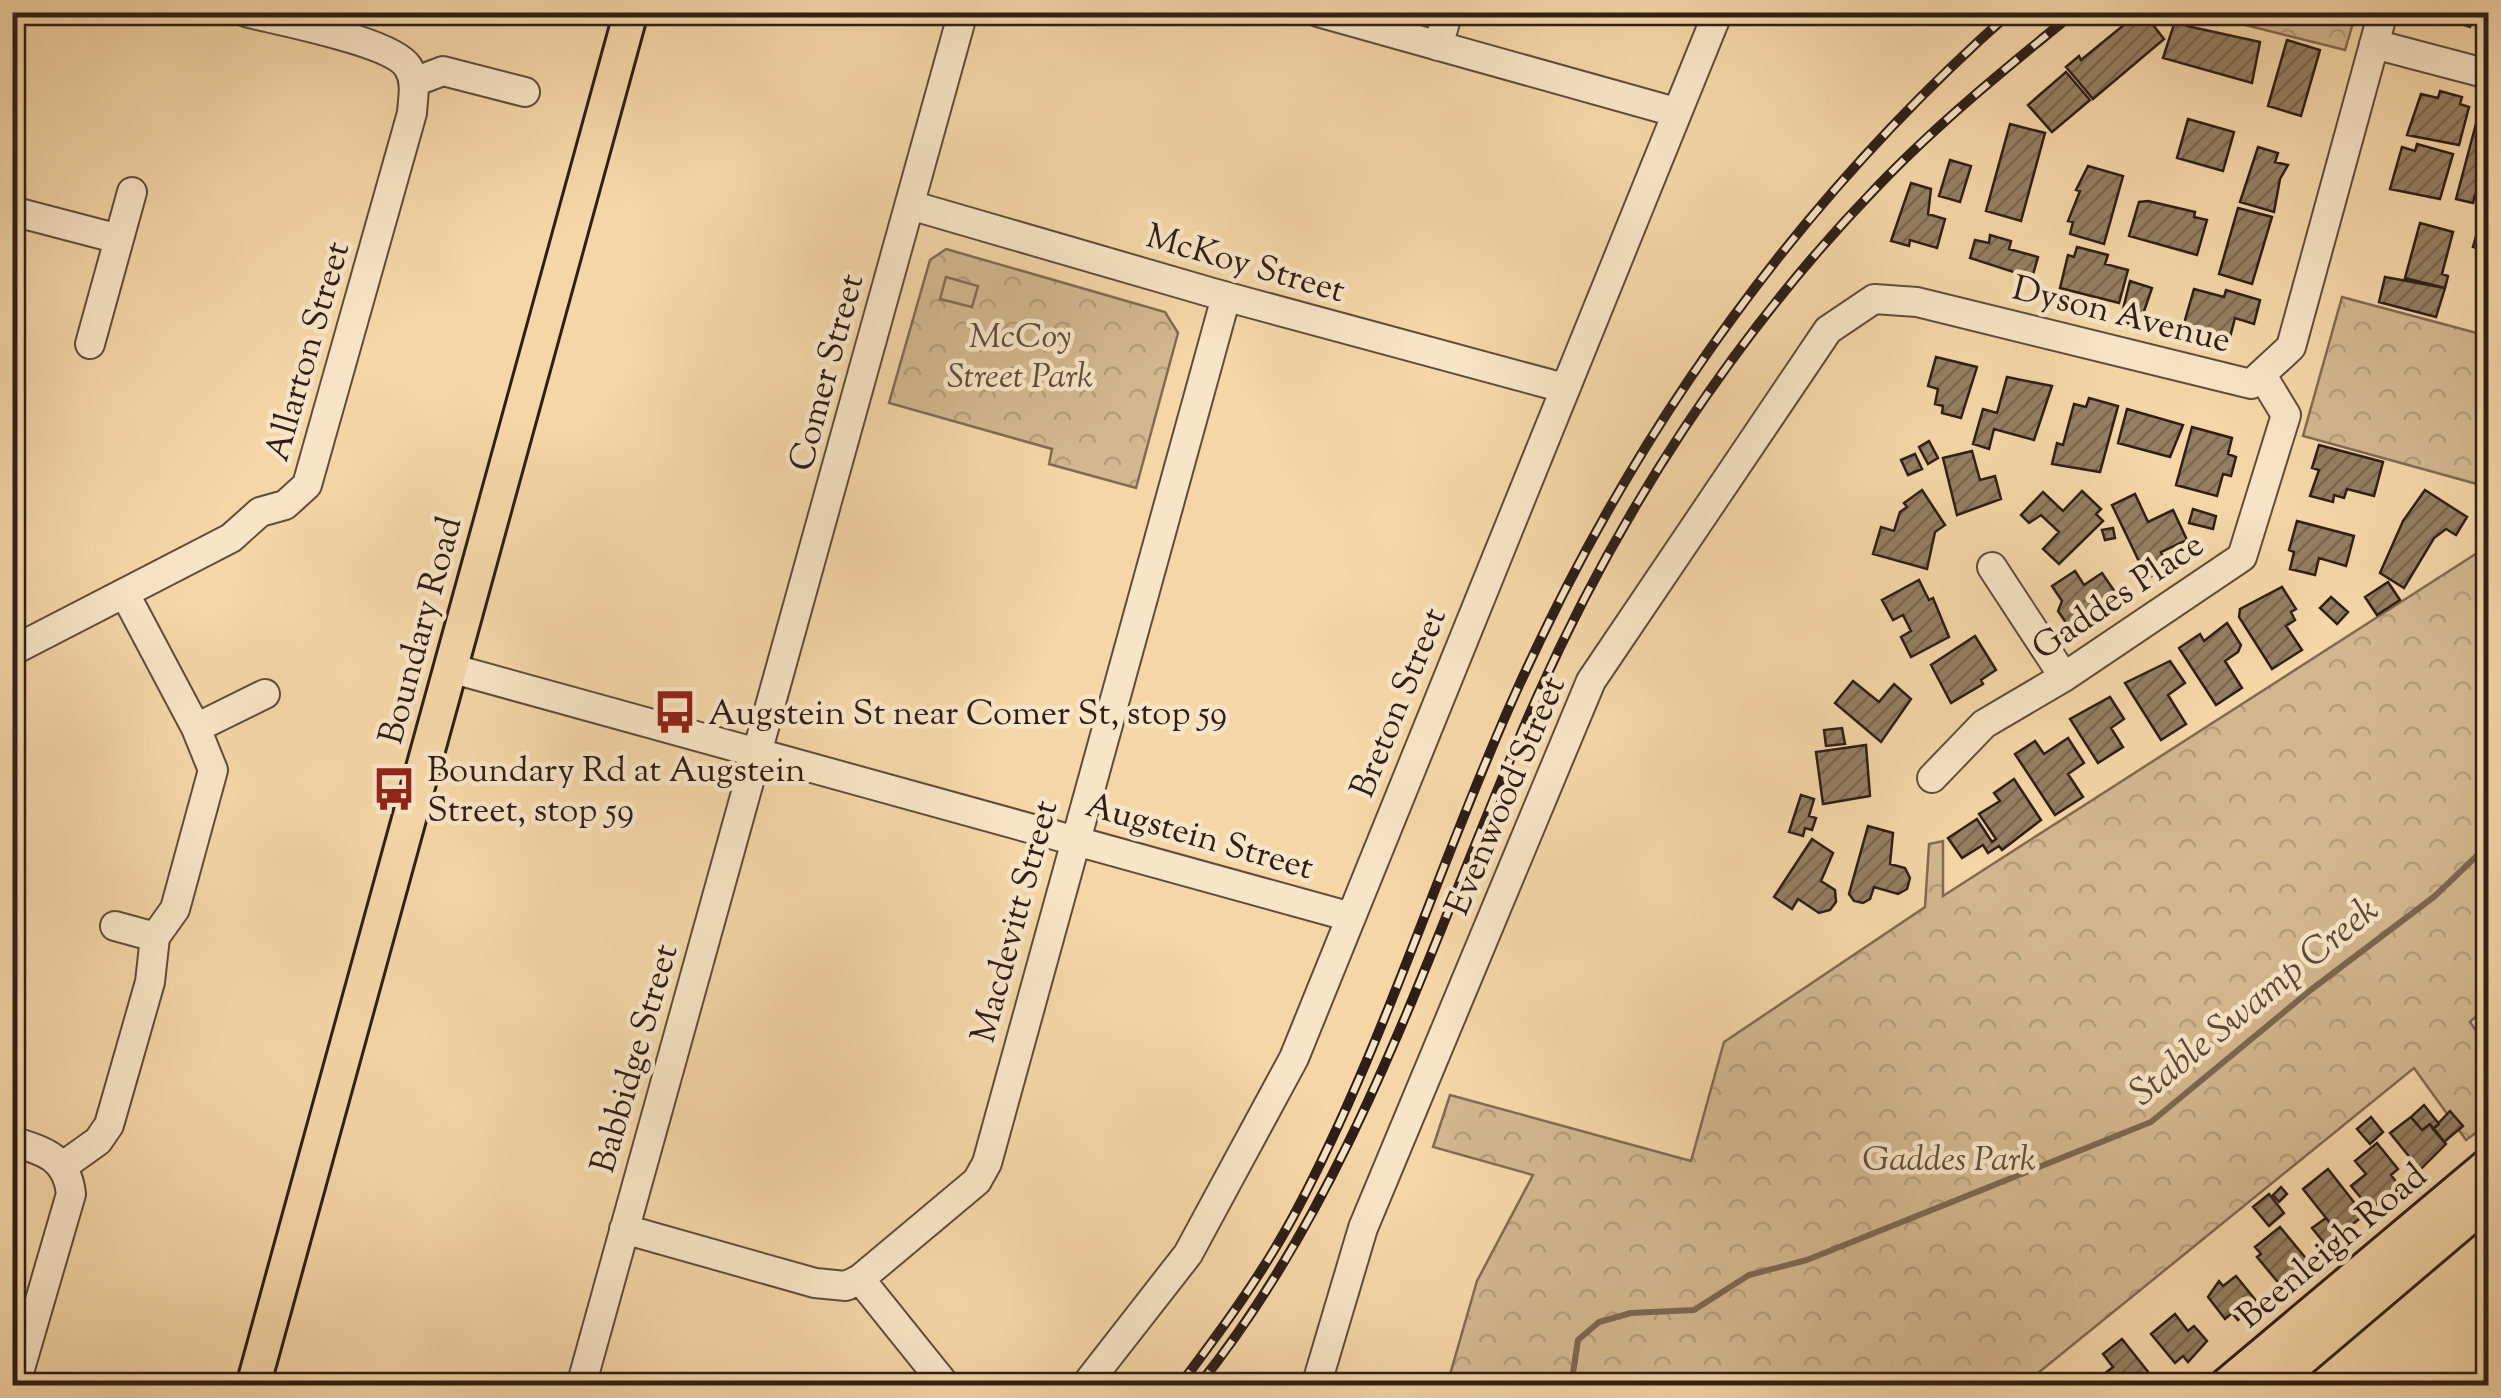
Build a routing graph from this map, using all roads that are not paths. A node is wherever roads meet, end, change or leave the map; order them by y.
1 (246, 12) edge
2 (630, 12) edge
3 (962, 12) edge
4 (1318, 12) edge
5 (1448, 12) edge
6 (1718, 12) edge
7 (2383, 12) edge
8 (2374, 44) junction
9 (1438, 46) junction
10 (2488, 74) edge
11 (414, 82) junction
12 (525, 92) dead end
13 (1675, 112) junction
14 (132, 192) dead end
15 (910, 205) junction
16 (12, 211) edge
17 (119, 239) junction
18 (1226, 297) junction
19 (1874, 298) joint
20 (90, 344) dead end
21 (2264, 377) junction
22 (1564, 388) junction
23 (1992, 567) dead end
24 (126, 596) junction
25 (12, 651) edge
26 (450, 668) junction
27 (2064, 677) junction
28 (264, 694) dead end
29 (196, 728) junction
30 (757, 750) junction
31 (1932, 778) dead end
32 (1074, 838) junction
33 (1351, 916) junction
34 (115, 926) dead end
35 (155, 938) junction
36 (12, 1141) edge
37 (63, 1166) junction
38 (2488, 1166) edge
39 (2488, 1202) edge
40 (624, 1229) junction
41 (860, 1279) junction
42 (14, 1386) edge
43 (253, 1386) edge
44 (581, 1386) edge
45 (946, 1386) edge
46 (1085, 1386) edge
47 (1316, 1386) edge
48 (2225, 1386) edge
49 (2270, 1386) edge

1 - 11 street
2 - 26 main road, Boundary Road
3 - 15 street, Comer Street
4 - 9 street
5 - 9 street
6 - 13 street, Breton Street
7 - 8 street, Dyson Avenue
8 - 10 street
8 - 21 street, Dyson Avenue
9 - 13 street
11 - 12 street
11 - 24 street, Allarton Street
13 - 22 street, Breton Street
14 - 17 street
15 - 18 street, McKoy Street
15 - 30 street, Comer Street
16 - 17 street
17 - 20 street
18 - 22 street, McKoy Street
18 - 32 street, Macdevitt Street
19 - 21 street, Dyson Avenue
19 - 47 street, Evenwood Street
21 - 27 street, Gaddes Place
22 - 33 street, Breton Street
23 - 27 street
24 - 25 street, Allarton Street
24 - 29 street
26 - 30 street, Augstein Street
26 - 43 main road, Boundary Road
27 - 31 street, Gaddes Place
28 - 29 street
29 - 35 street
30 - 32 street, Augstein Street
30 - 40 street, Babbidge Street
32 - 33 street, Augstein Street
32 - 41 street, Macdevitt Street
33 - 46 street, Breton Street
34 - 35 street
35 - 37 street
36 - 37 street
37 - 42 street
38 - 48 main road, Beenleigh Road
39 - 49 main road, Beenleigh Road
40 - 41 street
40 - 44 street, Babbidge Street
41 - 45 street

